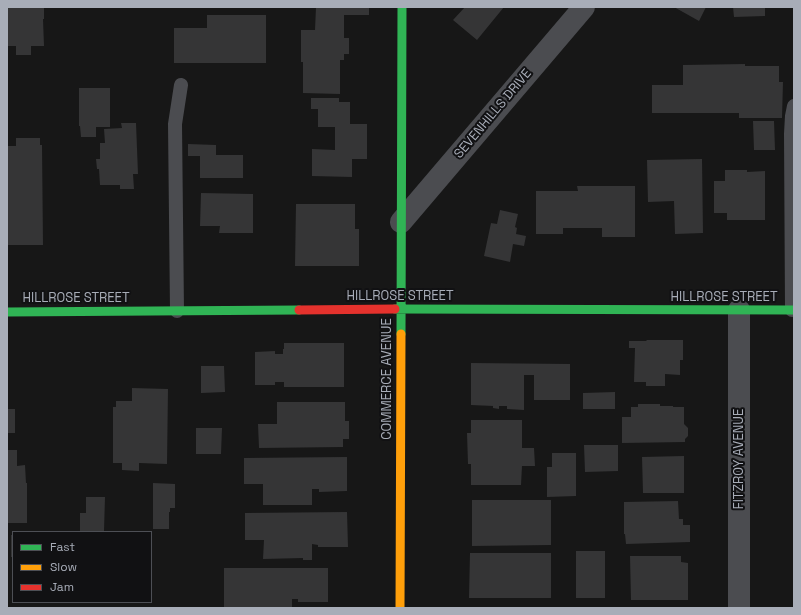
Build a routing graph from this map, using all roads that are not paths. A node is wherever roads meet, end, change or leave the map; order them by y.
1 (402, 7) edge
2 (584, 7) edge
3 (181, 85) dead end
4 (794, 106) edge
5 (401, 222) junction
6 (400, 309) junction
7 (739, 310) junction
8 (793, 310) edge
9 (177, 311) junction
10 (7, 312) edge
11 (400, 608) edge
12 (739, 608) edge

1 - 5 street, COMMERCE AVENUE
2 - 5 street, SEVENHILLS DRIVE
3 - 9 lane
4 - 8 lane
5 - 6 street, COMMERCE AVENUE
6 - 7 street, HILLROSE STREET
6 - 9 street, HILLROSE STREET
6 - 11 street, COMMERCE AVENUE
7 - 8 street, HILLROSE STREET
7 - 12 street, FITZROY AVENUE
9 - 10 street, HILLROSE STREET

